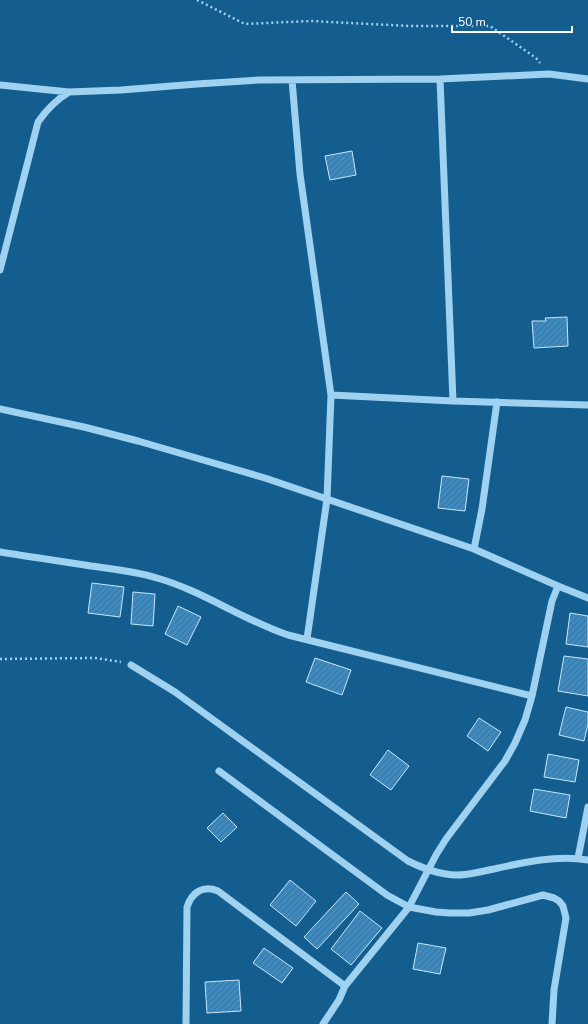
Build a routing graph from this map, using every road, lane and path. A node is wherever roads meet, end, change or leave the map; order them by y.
1 (197, 0) edge
2 (549, 74) junction
3 (440, 79) junction
4 (588, 79) edge
5 (292, 80) junction
6 (0, 85) edge
7 (69, 92) junction
8 (0, 270) edge
9 (331, 395) junction
10 (453, 401) junction
11 (497, 402) junction
12 (588, 405) edge
13 (0, 409) edge
14 (327, 499) junction
15 (474, 549) junction
16 (0, 552) edge
17 (558, 586) junction
18 (588, 598) edge
19 (306, 639) junction
20 (0, 659) edge
21 (131, 665) joint
22 (532, 696) junction
23 (219, 770) dead end
24 (588, 807) edge
25 (578, 858) junction
26 (588, 860) edge
27 (429, 870) junction
28 (409, 907) junction
29 (345, 986) junction
30 (186, 1024) edge
31 (323, 1024) edge
32 (552, 1024) edge

1 - 2 path
2 - 3 street
2 - 4 street
3 - 5 street
3 - 10 street
5 - 7 street
5 - 9 street
6 - 7 street
7 - 8 street
9 - 10 street
9 - 14 street
10 - 11 street
11 - 12 street
11 - 15 street
13 - 14 street
14 - 15 street
14 - 19 street
15 - 17 street
16 - 19 street
17 - 18 street
17 - 22 street
19 - 22 street
20 - 21 path
21 - 27 street
22 - 27 street
23 - 28 street
24 - 25 street
25 - 26 street
25 - 27 street
27 - 28 street
28 - 29 street
28 - 32 street
29 - 30 street
29 - 31 street

